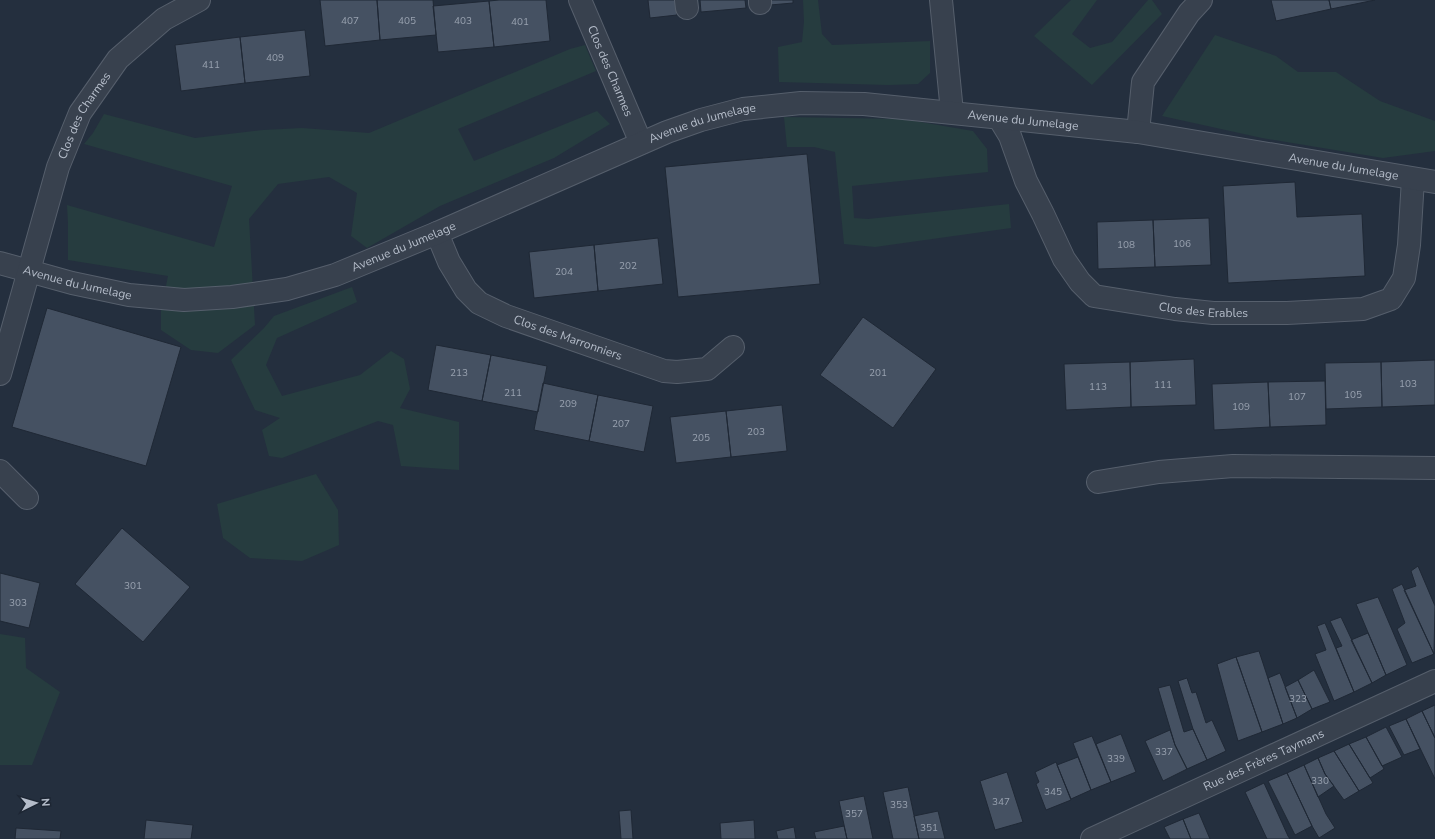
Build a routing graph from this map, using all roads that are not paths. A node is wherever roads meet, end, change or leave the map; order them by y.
1 (199, 0) edge
2 (580, 0) edge
3 (941, 0) edge
4 (1201, 0) edge
5 (952, 112) junction
6 (999, 118) junction
7 (1138, 132) junction
8 (641, 143) junction
9 (1413, 179) junction
10 (1435, 182) edge
11 (438, 233) junction
12 (0, 263) edge
13 (29, 272) junction
14 (733, 347) dead end
15 (0, 374) edge
16 (1435, 468) edge
17 (0, 471) edge
18 (1098, 482) dead end
19 (27, 498) dead end
20 (1435, 681) edge
21 (1092, 839) edge

1 - 13 street, Clos des Charmes
2 - 8 street, Clos des Charmes
3 - 5 street
4 - 7 street
5 - 6 street, Avenue du Jumelage
5 - 8 street, Avenue du Jumelage
6 - 7 street, Avenue du Jumelage
6 - 9 street, Clos des Erables
7 - 9 street, Avenue du Jumelage
8 - 11 street, Avenue du Jumelage
9 - 10 street, Avenue du Jumelage
11 - 13 street, Avenue du Jumelage
11 - 14 street, Clos des Marronniers
12 - 13 street, Avenue du Jumelage
13 - 15 street, Clos des Charmes
16 - 18 street
17 - 19 street
20 - 21 street, Rue des Frères Taymans

